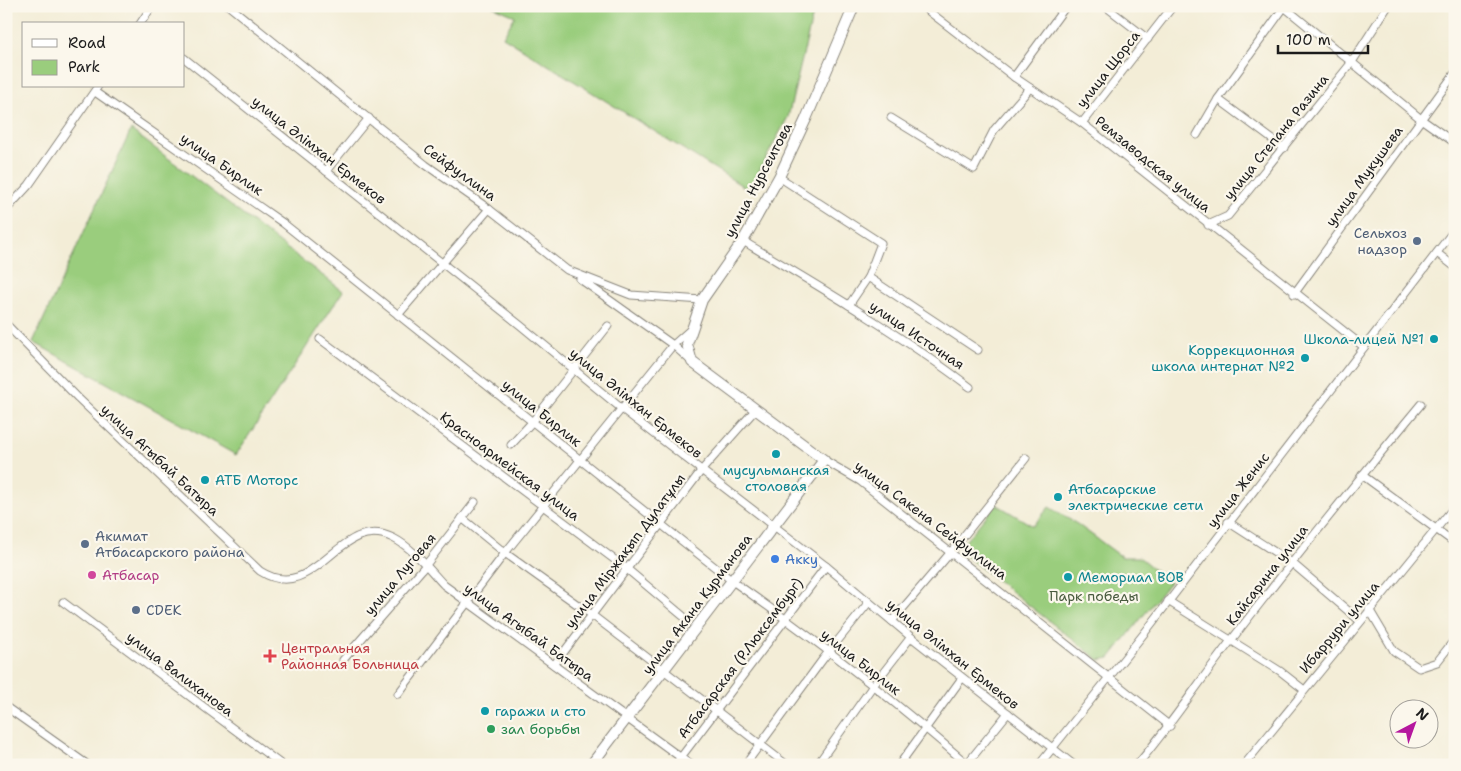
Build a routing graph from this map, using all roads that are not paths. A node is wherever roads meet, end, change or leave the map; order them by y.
1 (152, 6) edge
2 (229, 6) edge
3 (854, 6) edge
4 (922, 6) edge
5 (1066, 6) edge
6 (1105, 6) edge
7 (1173, 6) edge
8 (1388, 6) edge
9 (1284, 7) edge
10 (141, 22) edge
11 (1148, 39) junction
12 (185, 59) edge
13 (1352, 62) junction
14 (1455, 73) edge
15 (1014, 77) junction
16 (1030, 88) junction
17 (96, 89) edge
18 (1218, 99) junction
19 (369, 118) junction
20 (891, 118) dead end
21 (1421, 119) junction
22 (1082, 123) junction
23 (1197, 135) dead end
24 (1455, 143) edge
25 (1284, 148) junction
26 (326, 171) junction
27 (779, 177) junction
28 (489, 209) junction
29 (6, 210) edge
30 (1208, 225) junction
31 (1455, 229) edge
32 (743, 241) junction
33 (1437, 253) junction
34 (442, 263) junction
35 (1455, 267) edge
36 (567, 270) junction
37 (868, 278) junction
38 (1294, 294) junction
39 (702, 300) junction
40 (849, 305) junction
41 (398, 315) junction
42 (6, 324) edge
43 (608, 326) dead end
44 (691, 329) junction
45 (320, 339) dead end
46 (673, 345) junction
47 (1364, 347) junction
48 (978, 350) dead end
49 (692, 362) junction
50 (573, 368) junction
51 (970, 387) dead end
52 (1421, 404) dead end
53 (622, 409) junction
54 (756, 409) junction
55 (533, 421) junction
56 (510, 446) dead end
57 (1026, 458) dead end
58 (824, 460) junction
59 (580, 461) junction
60 (701, 471) junction
61 (1362, 475) junction
62 (474, 502) dead end
63 (1455, 506) edge
64 (543, 508) junction
65 (462, 518) junction
66 (1228, 522) junction
67 (661, 524) junction
68 (774, 526) junction
69 (1436, 528) junction
70 (1455, 542) edge
71 (951, 552) junction
72 (505, 553) junction
73 (1292, 562) junction
74 (425, 566) junction
75 (826, 566) junction
76 (627, 570) junction
77 (732, 580) junction
78 (1168, 601) junction
79 (63, 602) dead end
80 (869, 602) junction
81 (468, 603) junction
82 (1369, 609) junction
83 (592, 615) junction
84 (683, 616) dead end
85 (786, 618) junction
86 (892, 621) junction
87 (1360, 621) junction
88 (911, 637) junction
89 (1455, 639) edge
90 (1232, 640) junction
91 (828, 652) junction
92 (343, 660) dead end
93 (554, 665) junction
94 (663, 670) junction
95 (1110, 676) junction
96 (962, 678) junction
97 (872, 687) junction
98 (1304, 689) junction
99 (398, 694) dead end
100 (6, 707) edge
101 (716, 710) junction
102 (1008, 713) junction
103 (626, 719) junction
104 (1170, 726) junction
105 (925, 727) junction
106 (761, 744) junction
107 (1051, 747) junction
108 (681, 757) junction
109 (966, 764) edge
110 (88, 765) edge
111 (282, 765) edge
112 (592, 765) edge
113 (675, 765) edge
114 (691, 765) edge
115 (745, 765) edge
116 (787, 765) edge
117 (817, 765) edge
118 (899, 765) edge
119 (1039, 765) edge
120 (1074, 765) edge
121 (1137, 765) edge
122 (1244, 765) edge

1 - 10 street
2 - 19 street, Сейфуллина
3 - 27 main road, улица Нурсеитова
4 - 15 street, Ремзаводская улица
5 - 15 street
6 - 11 street
7 - 11 street, улица Щорса
8 - 13 street, улица Степана Разина
9 - 13 street
9 - 18 street
11 - 22 street, улица Щорса
12 - 26 street, улица Әлімхан Ермеков
13 - 21 street
13 - 25 street, улица Степана Разина
14 - 21 street, улица Мукушева
15 - 16 street, Ремзаводская улица
16 - 20 street
16 - 22 street, Ремзаводская улица
17 - 29 street
17 - 41 street, улица Бирлик
18 - 23 street
18 - 25 street
19 - 26 street
19 - 28 street, Сейфуллина
21 - 24 street
21 - 38 street, улица Мукушева
22 - 30 street, Ремзаводская улица
25 - 30 street, улица Степана Разина
26 - 34 street, улица Әлімхан Ермеков
27 - 32 main road, улица Нурсеитова
27 - 37 street, улица Источная
28 - 34 street
28 - 36 street, Сейфуллина
30 - 38 street, Ремзаводская улица
31 - 33 street, улица Женис
32 - 39 main road, улица Нурсеитова
32 - 40 street, улица Источная
33 - 35 street
33 - 47 street, улица Женис
34 - 41 street
34 - 50 street, улица Әлімхан Ермеков
36 - 39 street, Сейфуллина
36 - 46 street, улица Сакена Сейфуллина
37 - 40 street, улица Источная
37 - 48 street, улица Источная
38 - 47 street, Ремзаводская улица
39 - 44 main road, улица Нурсеитова
40 - 51 street, улица Источная
41 - 55 street, улица Бирлик
42 - 74 street, улица Агыбай Батыра
43 - 50 street
44 - 46 street
44 - 49 main road, улица Нурсеитова
45 - 64 street, Красноармейская улица
46 - 49 street, улица Сакена Сейфуллина
46 - 53 street
47 - 66 street, улица Женис
49 - 54 main road, улица Сакена Сейфуллина
50 - 53 street, улица Әлімхан Ермеков
50 - 55 street
52 - 61 street, Кайсарина улица
53 - 59 street
53 - 60 street, улица Әлімхан Ермеков
54 - 58 main road, улица Сакена Сейфуллина
54 - 60 street, улица Міржақып Дулатұлы
55 - 56 street
55 - 59 street, улица Бирлик
57 - 71 street
58 - 68 main road, улица Акана Курманова
58 - 71 street, улица Сакена Сейфуллина
59 - 64 street
59 - 67 street, улица Бирлик
60 - 67 street, улица Міржақып Дулатұлы
60 - 68 street, улица Әлімхан Ермеков
61 - 69 street
61 - 73 street, Кайсарина улица
62 - 65 street, улица Луговая
63 - 69 street, Ибаррури улица
64 - 72 street
64 - 76 street, Красноармейская улица
65 - 72 street
65 - 74 street, улица Луговая
66 - 73 street
66 - 78 street, улица Женис
67 - 76 street, улица Міржақып Дулатұлы
67 - 77 street, улица Бирлик
68 - 75 street, улица Әлімхан Ермеков
68 - 77 main road, улица Акана Курманова
69 - 70 street
69 - 82 street, Ибаррури улица
71 - 86 street
71 - 95 street, улица Сакена Сейфуллина
72 - 81 street
72 - 83 street
73 - 87 street
73 - 90 street, Кайсарина улица
74 - 81 street, улица Агыбай Батыра
74 - 92 street, улица Луговая
75 - 80 street, улица Әлімхан Ермеков
75 - 85 street, Атбасарская (Р.Люксембург)
76 - 83 street, улица Міржақып Дулатұлы
76 - 84 street, Красноармейская улица
77 - 85 street, улица Бирлик
77 - 94 main road, улица Акана Курманова
78 - 90 street
78 - 95 street, улица Женис
79 - 111 street, улица Валиханова
80 - 86 street, улица Әлімхан Ермеков
80 - 91 street
81 - 93 street, улица Агыбай Батыра
81 - 99 street
82 - 87 street, Ибаррури улица
82 - 89 street
83 - 93 street, улица Міржақып Дулатұлы
83 - 94 street
85 - 91 street, улица Бирлик
85 - 101 street, Атбасарская (Р.Люксембург)
86 - 88 street, улица Әлімхан Ермеков
87 - 98 street, Ибаррури улица
88 - 96 street, улица Әлімхан Ермеков
88 - 97 street
90 - 98 street
90 - 104 street, Кайсарина улица
91 - 97 street, улица Бирлик
91 - 106 street
93 - 103 street, улица Агыбай Батыра
94 - 101 street
94 - 103 main road, улица Акана Курманова
95 - 104 street, улица Сакена Сейфуллина
95 - 107 street, улица Женис
96 - 102 street, улица Әлімхан Ермеков
96 - 105 street
97 - 105 street, улица Бирлик
97 - 117 street
98 - 122 street, Ибаррури улица
100 - 110 street
101 - 106 street
101 - 108 street, Атбасарская (Р.Люксембург)
102 - 107 street, улица Әлімхан Ермеков
102 - 109 street
103 - 108 street, улица Агыбай Батыра
103 - 112 main road, улица Акана Курманова
104 - 121 street, Кайсарина улица
105 - 109 street, улица Бирлик
105 - 118 street
106 - 115 street
106 - 116 street
107 - 119 street, улица Женис
107 - 120 street, улица Әлімхан Ермеков
108 - 113 street, Атбасарская (Р.Люксембург)
108 - 114 street, улица Агыбай Батыра

